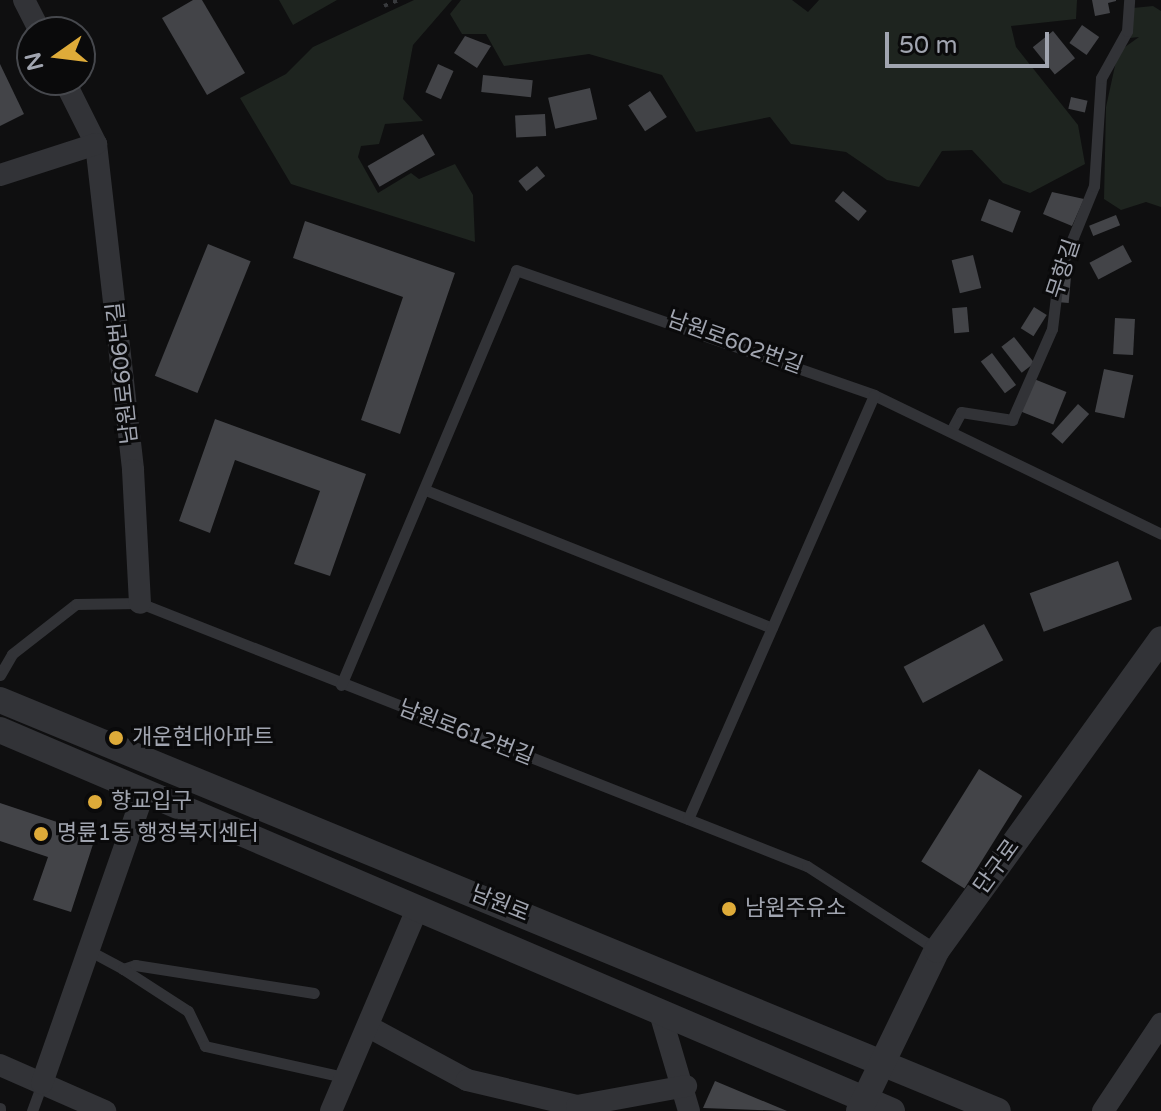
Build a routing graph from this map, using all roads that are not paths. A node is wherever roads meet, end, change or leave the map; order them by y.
1 (1129, 0) edge
2 (72, 96) edge
3 (96, 144) junction
4 (0, 175) edge
5 (874, 395) junction
6 (965, 414) junction
7 (952, 429) junction
8 (975, 440) junction
9 (428, 491) junction
10 (1161, 534) edge
11 (140, 603) junction
12 (772, 628) junction
13 (1157, 652) edge
14 (0, 675) edge
15 (341, 685) junction
16 (0, 700) edge
17 (0, 730) edge
18 (144, 792) junction
19 (688, 819) junction
20 (417, 909) junction
21 (88, 950) junction
22 (937, 950) junction
23 (123, 969) junction
24 (314, 993) dead end
25 (660, 1013) junction
26 (1161, 1024) edge
27 (369, 1027) junction
28 (881, 1059) junction
29 (0, 1065) edge
30 (348, 1078) junction
31 (42, 1083) junction
32 (686, 1086) junction
33 (862, 1106) edge
34 (32, 1111) edge
35 (105, 1111) edge
36 (331, 1111) edge
37 (689, 1111) edge
38 (892, 1111) edge
39 (998, 1111) edge
40 (1103, 1111) edge

1 - 6 lane, 무항길
2 - 3 street, 남원로606번길
3 - 4 street
3 - 11 street, 남원로606번길
5 - 7 lane, 남원로602번길
5 - 9 lane, 남원로602번길
5 - 12 lane
6 - 7 lane
6 - 8 lane
7 - 8 lane, 남원로602번길
8 - 10 lane, 남원로602번길
9 - 12 lane
9 - 15 lane, 남원로602번길
11 - 14 lane, 남원로612번길
11 - 15 lane, 남원로612번길
12 - 19 lane
13 - 22 street, 단구로
15 - 19 lane, 남원로612번길
16 - 28 street, 남원로
17 - 18 street, 남원로
18 - 20 street, 남원로
18 - 21 street
19 - 22 lane, 남원로612번길
20 - 25 street, 남원로
20 - 27 street
21 - 23 lane
21 - 31 street
22 - 28 street, 단구로
23 - 24 lane
23 - 30 lane
25 - 32 street
25 - 33 street, 남원로
26 - 40 street
27 - 30 street
27 - 32 street
28 - 33 street, 단구로
28 - 39 street, 남원로
29 - 31 street
30 - 36 street
31 - 34 lane
31 - 35 street
32 - 37 street
33 - 38 street, 남원로

